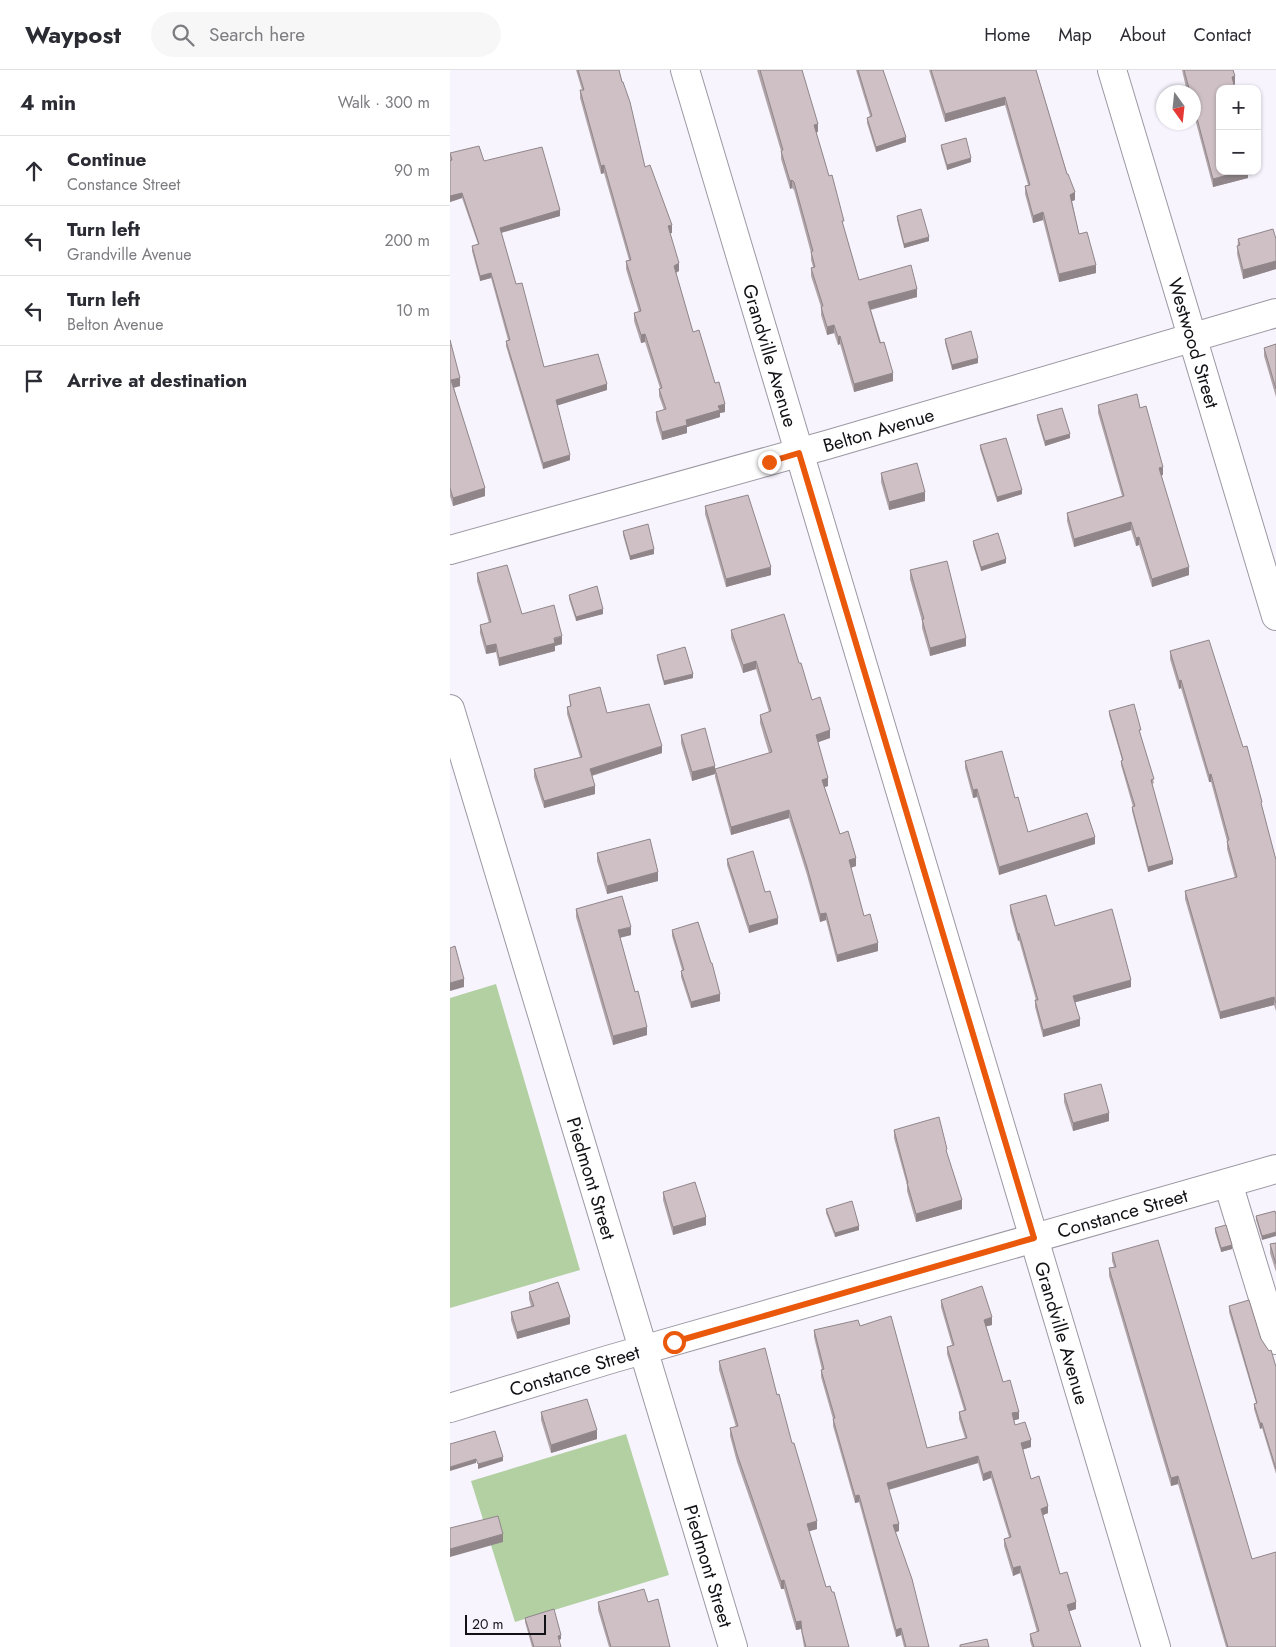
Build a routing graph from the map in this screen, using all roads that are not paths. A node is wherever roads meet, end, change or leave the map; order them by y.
1 (685, 70) edge
2 (1112, 70) edge
3 (1276, 313) edge
4 (1192, 337) junction
5 (799, 453) junction
6 (450, 550) edge
7 (1276, 616) edge
8 (450, 708) edge
9 (1276, 1168) edge
10 (1228, 1183) junction
11 (1034, 1238) junction
12 (1276, 1340) edge
13 (644, 1350) junction
14 (450, 1408) edge
15 (733, 1647) edge
16 (1156, 1647) edge

1 - 5 street, Grandville Avenue
2 - 4 street, Westwood Street
3 - 4 street, Belton Avenue
4 - 5 street, Belton Avenue
4 - 7 street, Westwood Street
5 - 6 street, Belton Avenue
5 - 11 street, Grandville Avenue
8 - 13 street, Piedmont Street
9 - 10 street, Constance Street
10 - 11 street, Constance Street
10 - 12 street
11 - 13 street, Constance Street
11 - 16 street, Grandville Avenue
13 - 14 street, Constance Street
13 - 15 street, Piedmont Street

